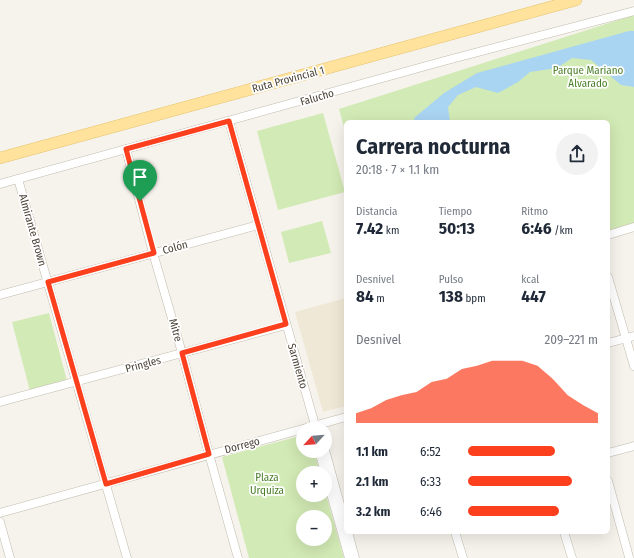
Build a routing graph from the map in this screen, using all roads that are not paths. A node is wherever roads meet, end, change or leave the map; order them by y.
1 (576, 0) edge
2 (634, 11) edge
3 (229, 121) junction
4 (126, 149) junction
5 (0, 158) edge
6 (18, 179) junction
7 (0, 184) edge
8 (258, 225) junction
9 (634, 227) edge
10 (610, 234) edge
11 (154, 253) junction
12 (48, 282) junction
13 (610, 282) edge
14 (0, 295) edge
15 (286, 324) junction
16 (630, 337) edge
17 (610, 342) edge
18 (182, 353) junction
19 (634, 366) edge
20 (77, 382) junction
21 (0, 402) edge
22 (344, 418) edge
23 (314, 422) edge
24 (332, 422) edge
25 (296, 433) edge
26 (634, 446) edge
27 (610, 452) edge
28 (209, 454) junction
29 (321, 458) edge
30 (327, 458) edge
31 (106, 484) junction
32 (610, 488) edge
33 (0, 513) edge
34 (0, 522) edge
35 (344, 524) edge
36 (344, 525) edge
37 (346, 534) edge
38 (347, 534) edge
39 (456, 534) edge
40 (565, 534) edge
41 (235, 557) edge
42 (630, 557) edge
43 (10, 558) edge
44 (127, 558) edge
45 (349, 558) edge
46 (355, 558) edge
47 (463, 558) edge
48 (572, 558) edge

1 - 5 main road, Ruta Provincial 1
2 - 3 street, Falucho
3 - 4 street, Falucho
3 - 8 street, Sarmiento
4 - 6 street, Falucho
4 - 11 street, Mitre
6 - 7 street, Falucho
6 - 12 street, Almirante Brown
8 - 11 street, Colón
8 - 15 street, Sarmiento
9 - 10 street
11 - 12 street, Colón
11 - 18 street, Mitre
12 - 14 street, Colón
12 - 20 street, Almirante Brown
13 - 16 street
15 - 18 street, Pringles
15 - 23 street, Sarmiento
16 - 17 street
16 - 19 street
18 - 20 street, Pringles
18 - 28 street, Mitre
20 - 21 street, Pringles
20 - 31 street, Almirante Brown
22 - 24 street, Dorrego
25 - 28 street, Dorrego
26 - 27 street
28 - 31 street, Dorrego
28 - 41 street, Mitre
29 - 36 street
30 - 35 street
31 - 33 street, Dorrego
31 - 44 street, Almirante Brown
32 - 42 street
34 - 43 street
37 - 45 street
38 - 46 street
39 - 47 street
40 - 48 street

